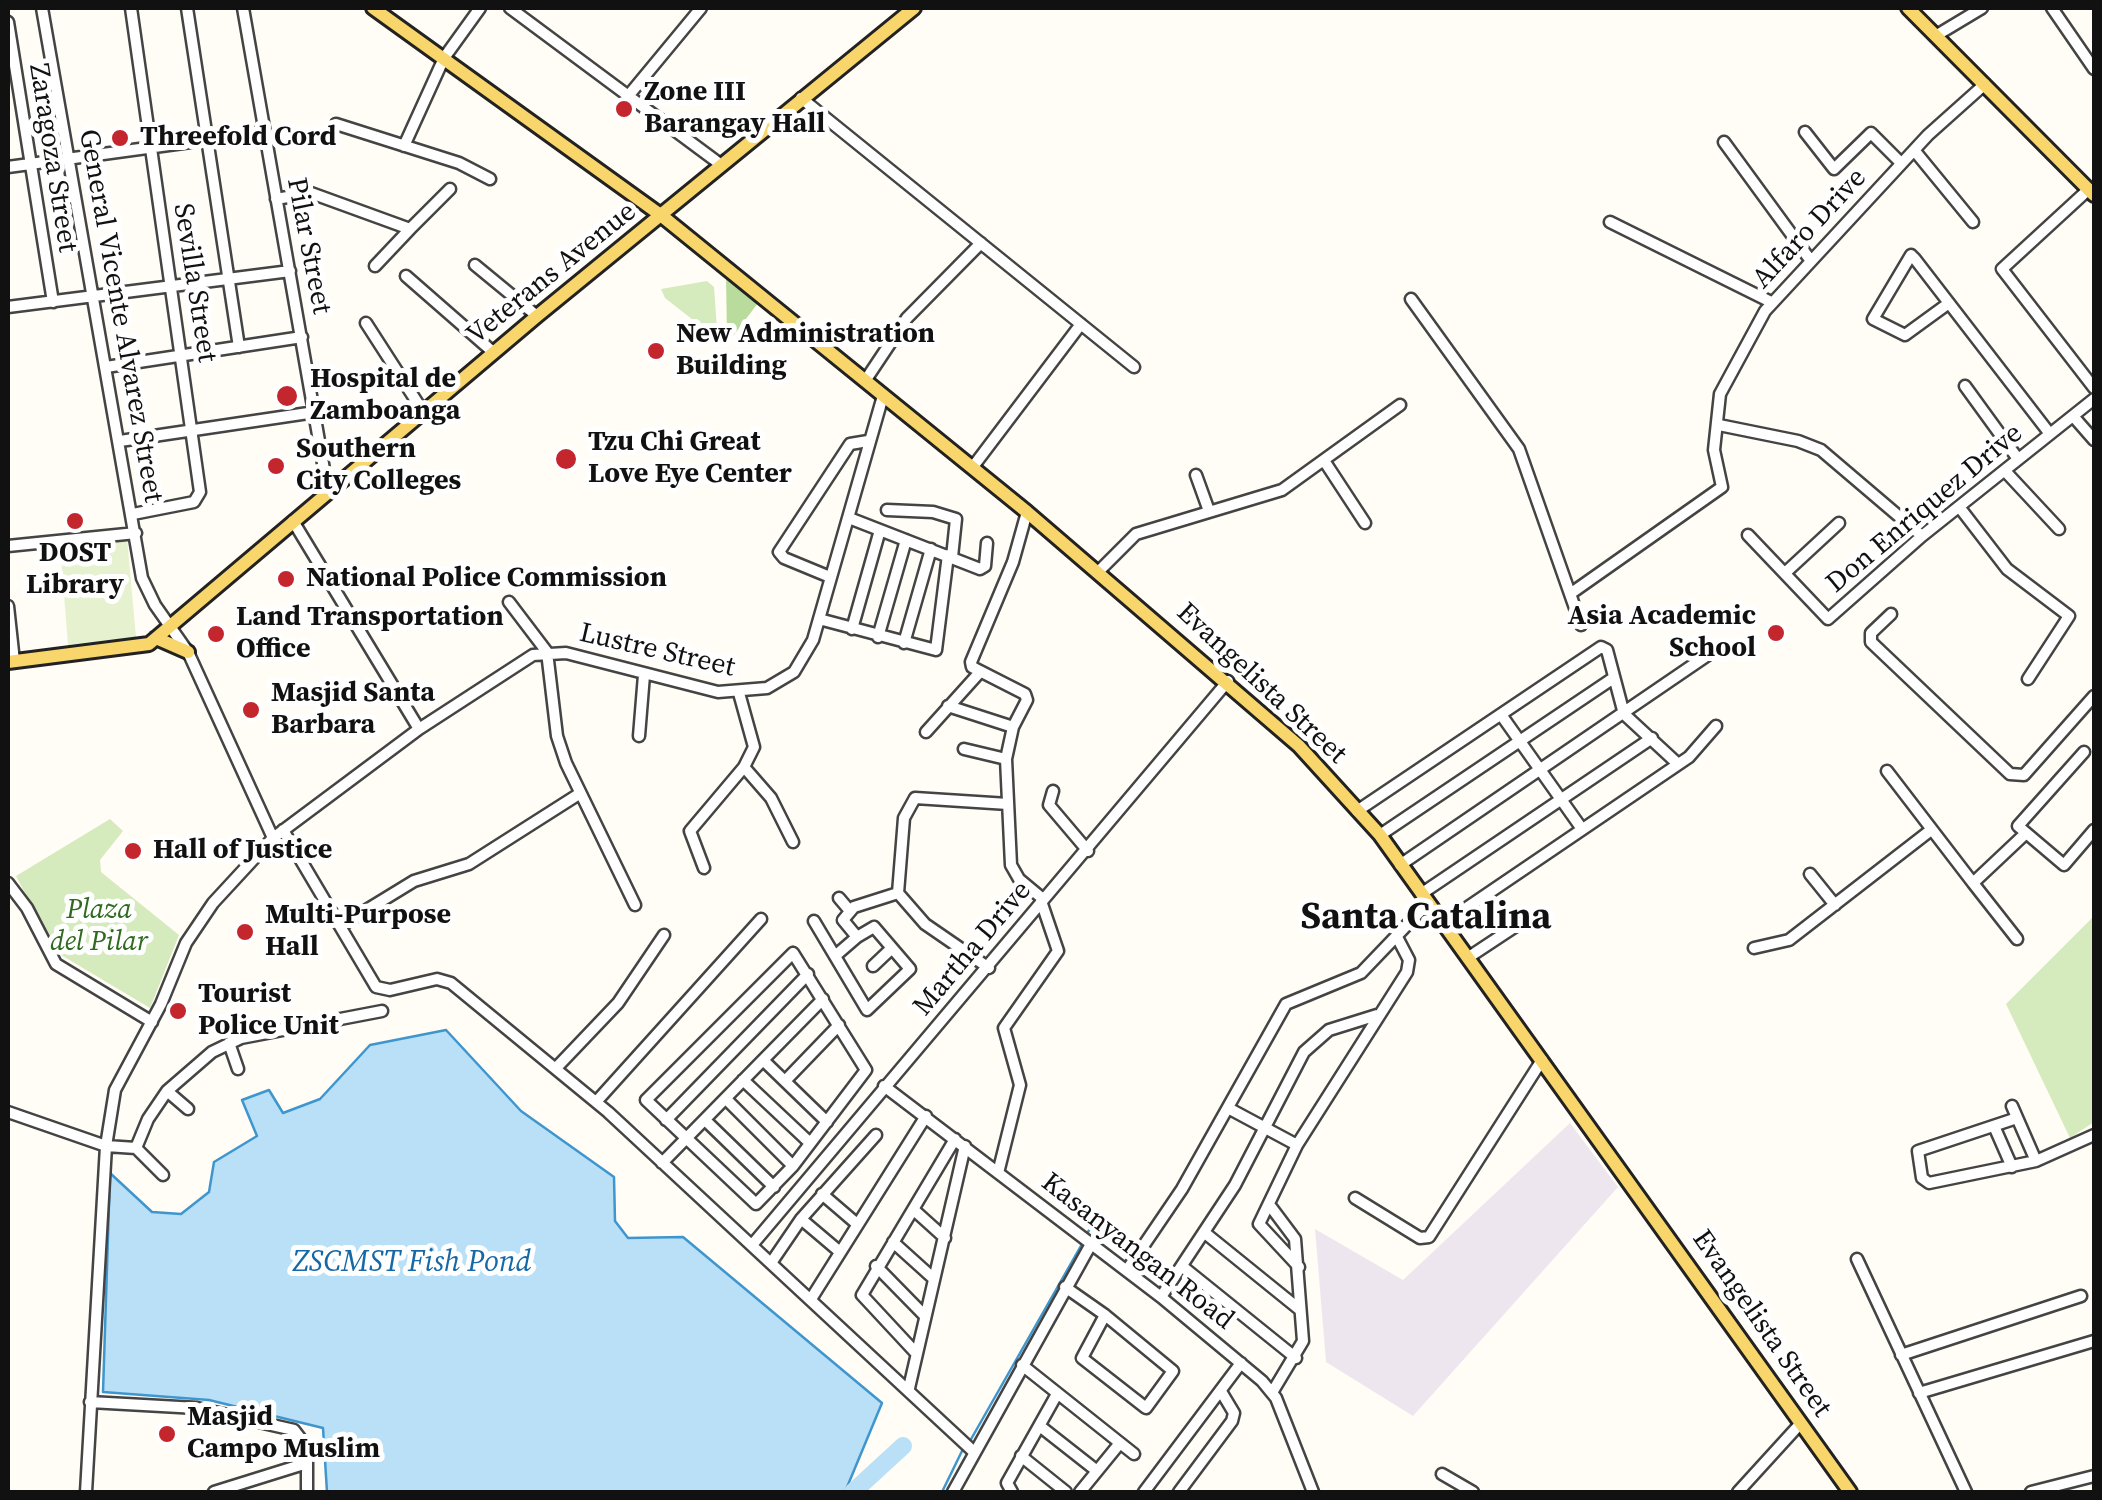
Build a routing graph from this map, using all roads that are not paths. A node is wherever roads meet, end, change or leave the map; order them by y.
1 (42, 8) edge
2 (131, 8) edge
3 (187, 8) edge
4 (242, 8) edge
5 (373, 8) edge
6 (480, 8) edge
7 (510, 8) edge
8 (701, 8) edge
9 (914, 8) edge
10 (1908, 8) edge
11 (1982, 8) edge
12 (2052, 8) edge
13 (8, 22) edge
14 (1937, 35) junction
15 (444, 58) junction
16 (2094, 69) edge
17 (1985, 84) junction
18 (630, 96) junction
19 (801, 98) junction
20 (336, 124) dead end
21 (264, 132) junction
22 (1805, 132) dead end
23 (206, 141) junction
24 (1724, 142) dead end
25 (404, 146) junction
26 (151, 148) junction
27 (1914, 150) junction
28 (69, 158) junction
29 (31, 164) junction
30 (720, 164) junction
31 (1901, 164) junction
32 (8, 167) edge
33 (490, 179) dead end
34 (450, 189) dead end
35 (2092, 192) edge
36 (276, 199) junction
37 (662, 216) junction
38 (1610, 222) dead end
39 (1972, 222) dead end
40 (410, 229) junction
41 (980, 243) junction
42 (1811, 261) junction
43 (474, 265) dead end
44 (376, 266) dead end
45 (290, 271) junction
46 (406, 276) dead end
47 (228, 278) junction
48 (172, 284) junction
49 (93, 296) junction
50 (1411, 299) dead end
51 (53, 302) junction
52 (1771, 302) junction
53 (1949, 303) junction
54 (8, 307) edge
55 (536, 316) junction
56 (366, 324) dead end
57 (1081, 324) junction
58 (302, 337) junction
59 (238, 346) junction
60 (493, 352) junction
61 (182, 354) junction
62 (1134, 366) dead end
63 (106, 367) junction
64 (865, 382) junction
65 (1966, 386) dead end
66 (2094, 388) edge
67 (883, 396) junction
68 (2094, 398) edge
69 (1400, 405) dead end
70 (315, 412) junction
71 (424, 413) junction
72 (2073, 416) junction
73 (1719, 425) junction
74 (193, 429) junction
75 (2050, 434) junction
76 (2094, 440) edge
77 (120, 441) junction
78 (868, 441) junction
79 (2018, 459) junction
80 (1326, 462) junction
81 (972, 468) junction
82 (2004, 471) junction
83 (1196, 475) dead end
84 (328, 492) junction
85 (1960, 508) junction
86 (887, 510) dead end
87 (1209, 511) junction
88 (1027, 512) junction
89 (133, 514) junction
90 (848, 518) junction
91 (293, 521) junction
92 (1365, 523) dead end
93 (1840, 523) dead end
94 (2059, 529) dead end
95 (880, 530) junction
96 (136, 534) junction
97 (1748, 535) dead end
98 (1922, 536) junction
99 (906, 540) junction
100 (987, 542) dead end
101 (8, 546) edge
102 (931, 549) junction
103 (950, 556) junction
104 (1098, 572) junction
105 (1784, 573) junction
106 (830, 577) junction
107 (1570, 594) junction
108 (508, 602) dead end
109 (8, 606) edge
110 (1891, 614) dead end
111 (819, 619) junction
112 (172, 624) junction
113 (1581, 625) dead end
114 (852, 629) junction
115 (878, 637) junction
116 (156, 638) junction
117 (904, 643) junction
118 (1718, 648) dead end
119 (188, 652) junction
120 (547, 652) junction
121 (11, 662) edge
122 (980, 672) junction
123 (644, 675) junction
124 (1612, 679) junction
125 (2028, 679) dead end
126 (1228, 681) junction
127 (739, 693) junction
128 (2094, 696) edge
129 (948, 706) junction
130 (1624, 714) junction
131 (1502, 716) junction
132 (1716, 726) dead end
133 (1014, 727) junction
134 (419, 729) junction
135 (926, 732) dead end
136 (639, 736) dead end
137 (1652, 738) junction
138 (1521, 741) junction
139 (964, 749) dead end
140 (2084, 752) dead end
141 (1006, 758) junction
142 (1678, 764) junction
143 (744, 767) junction
144 (1541, 769) junction
145 (1887, 771) dead end
146 (1053, 791) dead end
147 (579, 794) junction
148 (1560, 798) junction
149 (1008, 804) junction
150 (1357, 811) junction
151 (1582, 829) junction
152 (284, 830) junction
153 (1931, 830) junction
154 (2094, 830) edge
155 (2025, 834) junction
156 (1380, 836) junction
157 (273, 838) junction
158 (794, 842) dead end
159 (1088, 852) junction
160 (1400, 865) junction
161 (704, 868) dead end
162 (1810, 874) dead end
163 (8, 883) edge
164 (1974, 883) junction
165 (898, 893) junction
166 (839, 898) dead end
167 (1424, 899) junction
168 (1042, 900) junction
169 (636, 905) dead end
170 (1835, 905) junction
171 (850, 911) junction
172 (1528, 918) dead end
173 (762, 920) dead end
174 (814, 921) dead end
175 (1443, 924) junction
176 (342, 925) junction
177 (664, 935) dead end
178 (857, 937) junction
179 (1397, 937) junction
180 (2017, 939) dead end
181 (892, 948) junction
182 (1754, 948) dead end
183 (835, 956) junction
184 (1469, 957) junction
185 (873, 966) dead end
186 (989, 968) junction
187 (808, 974) junction
188 (823, 1000) junction
189 (382, 1011) dead end
190 (1378, 1014) junction
191 (152, 1022) junction
192 (839, 1025) junction
193 (230, 1043) junction
194 (763, 1060) junction
195 (1542, 1060) junction
196 (557, 1067) junction
197 (238, 1069) dead end
198 (743, 1080) junction
199 (785, 1081) junction
200 (884, 1086) junction
201 (167, 1091) junction
202 (726, 1099) junction
203 (596, 1102) junction
204 (2012, 1106) dead end
205 (1228, 1108) junction
206 (188, 1109) dead end
207 (8, 1112) edge
208 (926, 1116) junction
209 (2017, 1118) junction
210 (666, 1120) junction
211 (705, 1120) junction
212 (827, 1122) junction
213 (1994, 1126) junction
214 (1263, 1127) junction
215 (2094, 1135) edge
216 (876, 1136) dead end
217 (686, 1140) junction
218 (960, 1142) junction
219 (810, 1144) junction
220 (106, 1146) junction
221 (1298, 1146) junction
222 (136, 1148) junction
223 (2036, 1161) junction
224 (662, 1163) junction
225 (793, 1166) junction
226 (2012, 1166) junction
227 (998, 1172) junction
228 (163, 1175) dead end
229 (774, 1187) junction
230 (822, 1194) junction
231 (1355, 1198) dead end
232 (1270, 1207) junction
233 (914, 1210) junction
234 (800, 1219) junction
235 (858, 1224) junction
236 (1205, 1233) junction
237 (945, 1238) junction
238 (892, 1242) junction
239 (1091, 1244) junction
240 (752, 1245) junction
241 (840, 1252) junction
242 (1857, 1259) dead end
243 (770, 1263) junction
244 (876, 1266) junction
245 (1183, 1267) junction
246 (1298, 1267) junction
247 (1127, 1270) junction
248 (934, 1279) junction
249 (1065, 1287) junction
250 (1161, 1296) junction
251 (2081, 1296) dead end
252 (811, 1299) junction
253 (1299, 1309) junction
254 (924, 1315) junction
255 (1105, 1315) junction
256 (2094, 1341) edge
257 (916, 1352) junction
258 (1901, 1355) junction
259 (1296, 1358) junction
260 (1241, 1363) junction
261 (1022, 1365) junction
262 (909, 1388) junction
263 (1272, 1391) junction
264 (1222, 1393) junction
265 (1058, 1394) junction
266 (1919, 1394) junction
267 (90, 1402) junction
268 (1800, 1424) junction
269 (1041, 1426) junction
270 (1120, 1443) junction
271 (974, 1452) junction
272 (1134, 1454) dead end
273 (1021, 1456) junction
274 (308, 1463) junction
275 (1097, 1471) junction
276 (1442, 1474) dead end
277 (2094, 1476) edge
278 (2062, 1488) edge
279 (1468, 1491) edge
280 (86, 1492) edge
281 (214, 1492) edge
282 (307, 1492) edge
283 (953, 1492) edge
284 (1012, 1492) edge
285 (1066, 1492) edge
286 (1080, 1492) edge
287 (1144, 1492) edge
288 (1178, 1492) edge
289 (1313, 1492) edge
290 (1738, 1492) edge
291 (1850, 1492) edge
292 (1966, 1492) edge
293 (2030, 1492) edge

1 - 28 street, General Vicente Alvarez Street
2 - 26 street, Sevilla Street
3 - 23 street
4 - 21 street, Pilar Street
5 - 15 main road, Evangelista Street
6 - 15 street
7 - 18 street
8 - 18 street
9 - 19 main road, Veterans Avenue
10 - 14 main road
11 - 14 street
12 - 16 street
13 - 29 street, Zaragoza Street
14 - 17 main road
15 - 25 street
15 - 37 main road, Evangelista Street
17 - 27 street, Alfaro Drive
17 - 35 main road
18 - 30 street
19 - 30 main road, Veterans Avenue
19 - 41 street
20 - 25 street
21 - 23 street
21 - 36 street, Pilar Street
22 - 31 street
23 - 26 street
23 - 47 street
24 - 42 street
25 - 33 street
26 - 28 street
26 - 48 street, Sevilla Street
27 - 31 street, Alfaro Drive
27 - 39 street
28 - 29 street
28 - 49 street, General Vicente Alvarez Street
29 - 32 street
29 - 51 street, Zaragoza Street
30 - 37 main road, Veterans Avenue
31 - 42 street, Alfaro Drive
34 - 40 street
35 - 66 street
36 - 40 street
36 - 45 street, Pilar Street
37 - 55 main road, Veterans Avenue
37 - 64 main road, Evangelista Street
38 - 52 street
40 - 44 street
41 - 57 street
41 - 64 street
42 - 52 street, Alfaro Drive
43 - 55 street
45 - 47 street
45 - 58 street, Pilar Street
46 - 60 street
47 - 48 street
47 - 59 street
48 - 49 street
48 - 61 street, Sevilla Street
49 - 51 street
49 - 63 street, General Vicente Alvarez Street
50 - 107 street
51 - 54 street
52 - 73 street, Alfaro Drive
53 - 53 street
53 - 75 street
55 - 60 main road, Veterans Avenue
56 - 71 street
57 - 62 street
57 - 81 street
58 - 59 street
58 - 70 street, Pilar Street
59 - 61 street
60 - 71 main road, Veterans Avenue
61 - 63 street
61 - 74 street, Sevilla Street
63 - 77 street, General Vicente Alvarez Street
64 - 67 main road, Evangelista Street
65 - 79 street
67 - 78 street, Lustre Street
67 - 81 main road, Evangelista Street
68 - 72 street, Don Enriquez Drive
69 - 80 street
70 - 74 street
70 - 84 street, Pilar Street
71 - 84 main road, Veterans Avenue
72 - 75 street, Don Enriquez Drive
72 - 76 street
73 - 98 street
73 - 107 street, Alfaro Drive
74 - 77 street
74 - 89 street, Sevilla Street
75 - 79 street, Don Enriquez Drive
77 - 89 street, General Vicente Alvarez Street
78 - 90 street, Lustre Street
78 - 106 street
79 - 82 street, Don Enriquez Drive
80 - 87 street
80 - 92 street
81 - 88 main road, Evangelista Street
82 - 85 street, Don Enriquez Drive
82 - 94 street
83 - 87 street
84 - 91 main road, Veterans Avenue
85 - 98 street, Don Enriquez Drive
85 - 125 street
86 - 103 street
87 - 104 street
88 - 104 main road, Evangelista Street
88 - 122 street
89 - 96 street, General Vicente Alvarez Street
90 - 95 street
90 - 106 street, Lustre Street
91 - 112 main road, Veterans Avenue
91 - 134 street
93 - 105 street
95 - 99 street
95 - 114 street
96 - 101 street
96 - 112 street, General Vicente Alvarez Street
97 - 105 street, Don Enriquez Drive
98 - 105 street, Don Enriquez Drive
99 - 102 street
99 - 115 street
100 - 103 street
102 - 103 street
102 - 117 street
103 - 117 street
104 - 126 main road, Evangelista Street
106 - 111 street, Lustre Street
107 - 113 street
108 - 120 street
109 - 121 street
110 - 128 street
111 - 114 street
111 - 127 street, Lustre Street
112 - 116 main road, Veterans Avenue
112 - 119 street, General Vicente Alvarez Street
114 - 115 street
115 - 117 street
116 - 119 main road
116 - 121 main road, Veterans Avenue
118 - 130 street
119 - 157 street, General Vicente Alvarez Street
120 - 123 street, Lustre Street
120 - 134 street, Lustre Street
120 - 147 street
122 - 129 street
122 - 133 street
123 - 127 street, Lustre Street
123 - 136 street
124 - 130 street
124 - 131 street
124 - 138 street
126 - 150 main road, Evangelista Street
126 - 159 street, Martha Drive
127 - 143 street
129 - 133 street
129 - 135 street
130 - 137 street
130 - 144 street
131 - 138 street
131 - 150 street
132 - 142 street
133 - 141 street
134 - 152 street, Lustre Street
137 - 142 street
137 - 148 street
138 - 144 street
138 - 156 street
139 - 141 street
140 - 155 street
141 - 149 street
142 - 151 street
143 - 158 street
143 - 161 street
144 - 148 street
144 - 160 street
145 - 153 street
146 - 159 street
147 - 169 street
147 - 176 street
148 - 151 street
148 - 167 street
149 - 165 street
149 - 168 street
150 - 156 main road, Evangelista Street
151 - 175 street
152 - 157 street, Lustre Street
152 - 176 street
153 - 164 street
153 - 170 street
154 - 155 street
155 - 164 street
156 - 160 main road, Evangelista Street
157 - 191 street, Lustre Street
159 - 168 street, Martha Drive
160 - 167 main road, Evangelista Street
162 - 170 street
163 - 191 street
164 - 180 street
165 - 171 street
165 - 186 street
166 - 171 street
167 - 175 main road, Evangelista Street
167 - 179 street
168 - 186 street, Martha Drive
168 - 227 street
170 - 182 street
171 - 178 street
172 - 184 street
173 - 203 street
174 - 183 street
175 - 184 main road, Evangelista Street
176 - 196 street
177 - 196 street
178 - 181 street
178 - 183 street
179 - 190 street
179 - 205 street
181 - 183 street
181 - 185 street
184 - 195 main road, Evangelista Street
186 - 200 street, Martha Drive
187 - 188 street
187 - 210 street
187 - 210 street
188 - 192 street
188 - 194 street
189 - 193 street
190 - 214 street
190 - 221 street
191 - 220 street, Lustre Street
192 - 199 street
192 - 212 street
193 - 197 street
193 - 201 street
194 - 198 street
194 - 199 street
195 - 231 street
195 - 268 main road, Evangelista Street
196 - 203 street
198 - 202 street
198 - 219 street
199 - 212 street
200 - 208 street, Kasanyangan Road
200 - 240 street, Martha Drive
201 - 206 street
201 - 222 street
202 - 211 street
202 - 225 street
203 - 224 street
204 - 209 street
205 - 214 street
205 - 247 street
207 - 220 street
208 - 218 street, Kasanyangan Road
208 - 235 street
209 - 213 street
209 - 223 street
210 - 217 street
211 - 217 street
211 - 229 street
212 - 219 street
213 - 226 street
213 - 226 street
214 - 221 street
214 - 236 street
215 - 223 street
216 - 230 street
217 - 224 street
217 - 229 street
218 - 227 street, Kasanyangan Road
218 - 233 street
218 - 237 street
219 - 225 street
220 - 222 street
220 - 267 street, Lustre Street
221 - 232 street
222 - 228 street
223 - 226 street
224 - 240 street
225 - 229 street
227 - 239 street, Kasanyangan Road
230 - 234 street
230 - 235 street
232 - 246 street
232 - 246 street
233 - 237 street
233 - 238 street
234 - 241 street
234 - 243 street
235 - 241 street
236 - 245 street
236 - 253 street
237 - 248 street
238 - 244 street
238 - 248 street
239 - 247 street, Kasanyangan Road
239 - 249 street
240 - 243 street
241 - 252 street
242 - 258 street
243 - 252 street
244 - 254 street
244 - 257 street
245 - 250 street
245 - 259 street
246 - 253 street
247 - 250 street, Kasanyangan Road
248 - 254 street
249 - 255 street
249 - 261 street
250 - 260 street, Kasanyangan Road
251 - 258 street
252 - 262 street
253 - 259 street
254 - 257 street
255 - 255 street
256 - 266 street
257 - 262 street
258 - 266 street
259 - 263 street
260 - 263 street, Kasanyangan Road
260 - 264 street
261 - 265 street
261 - 271 street
262 - 271 street
263 - 289 street, Kasanyangan Road
264 - 287 street
264 - 288 street
265 - 269 street
265 - 270 street
266 - 292 street
267 - 274 street
267 - 280 street, Lustre Street
268 - 290 street
268 - 291 main road, Evangelista Street
269 - 273 street
269 - 275 street
270 - 272 street
270 - 275 street
271 - 283 street
273 - 284 street
273 - 285 street
274 - 281 street
274 - 282 street
275 - 286 street
276 - 279 street
277 - 278 street
278 - 293 street

